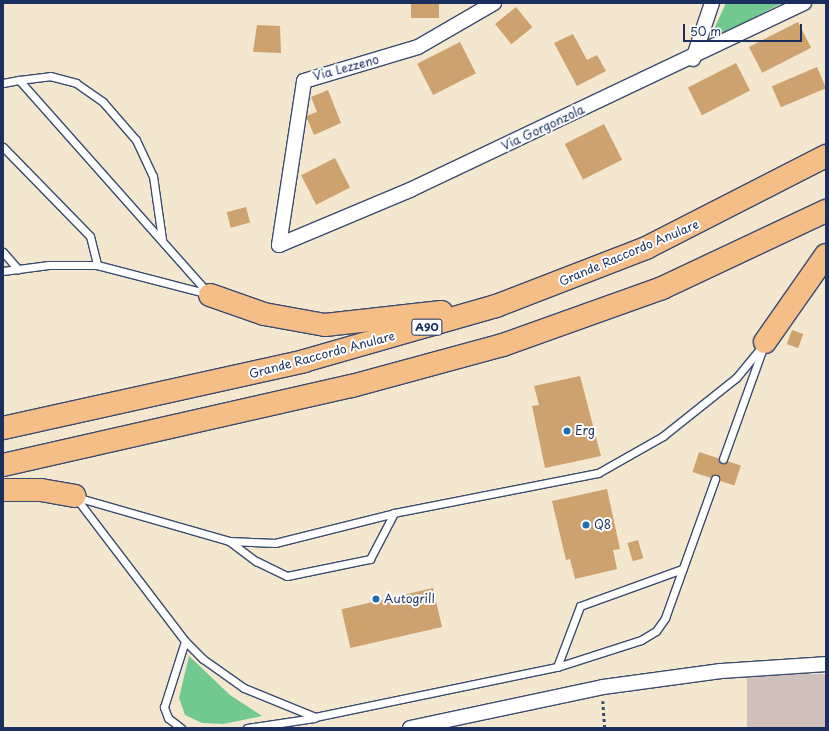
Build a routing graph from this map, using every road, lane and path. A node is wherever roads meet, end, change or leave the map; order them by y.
1 (494, 3) edge
2 (712, 3) edge
3 (804, 3) edge
4 (693, 59) junction
5 (19, 80) junction
6 (3, 83) edge
7 (3, 147) edge
8 (826, 156) edge
9 (826, 211) edge
10 (162, 239) junction
11 (279, 245) joint
12 (3, 252) edge
13 (826, 255) edge
14 (96, 265) junction
15 (18, 269) junction
16 (3, 271) edge
17 (210, 295) junction
18 (496, 306) junction
19 (765, 342) junction
20 (3, 428) edge
21 (723, 460) dead end
22 (3, 465) edge
23 (715, 479) dead end
24 (3, 490) edge
25 (74, 496) junction
26 (394, 513) junction
27 (229, 541) junction
28 (682, 569) junction
29 (185, 641) junction
30 (826, 664) edge
31 (557, 667) junction
32 (602, 687) junction
33 (315, 718) junction
34 (180, 728) edge
35 (247, 728) edge
36 (410, 728) edge
37 (605, 728) edge

1 - 11 street, Via Lezzeno
2 - 4 street
3 - 4 street, Via Gorgonzola
4 - 11 street, Via Gorgonzola
5 - 6 lane
5 - 10 lane
5 - 10 lane
7 - 14 lane
8 - 18 highway, Grande Raccordo Anulare / A90
9 - 22 highway
10 - 17 lane
12 - 15 lane
13 - 19 highway
14 - 15 lane
14 - 17 lane
15 - 16 lane
17 - 18 highway
18 - 20 highway, Grande Raccordo Anulare / A90
19 - 21 lane
19 - 26 lane
23 - 28 lane
24 - 25 highway
25 - 27 lane
25 - 29 lane
26 - 27 lane
26 - 27 lane
28 - 31 lane
28 - 31 lane
29 - 33 lane
29 - 34 lane
30 - 32 street
31 - 33 lane
32 - 36 street
32 - 37 path
33 - 35 lane

